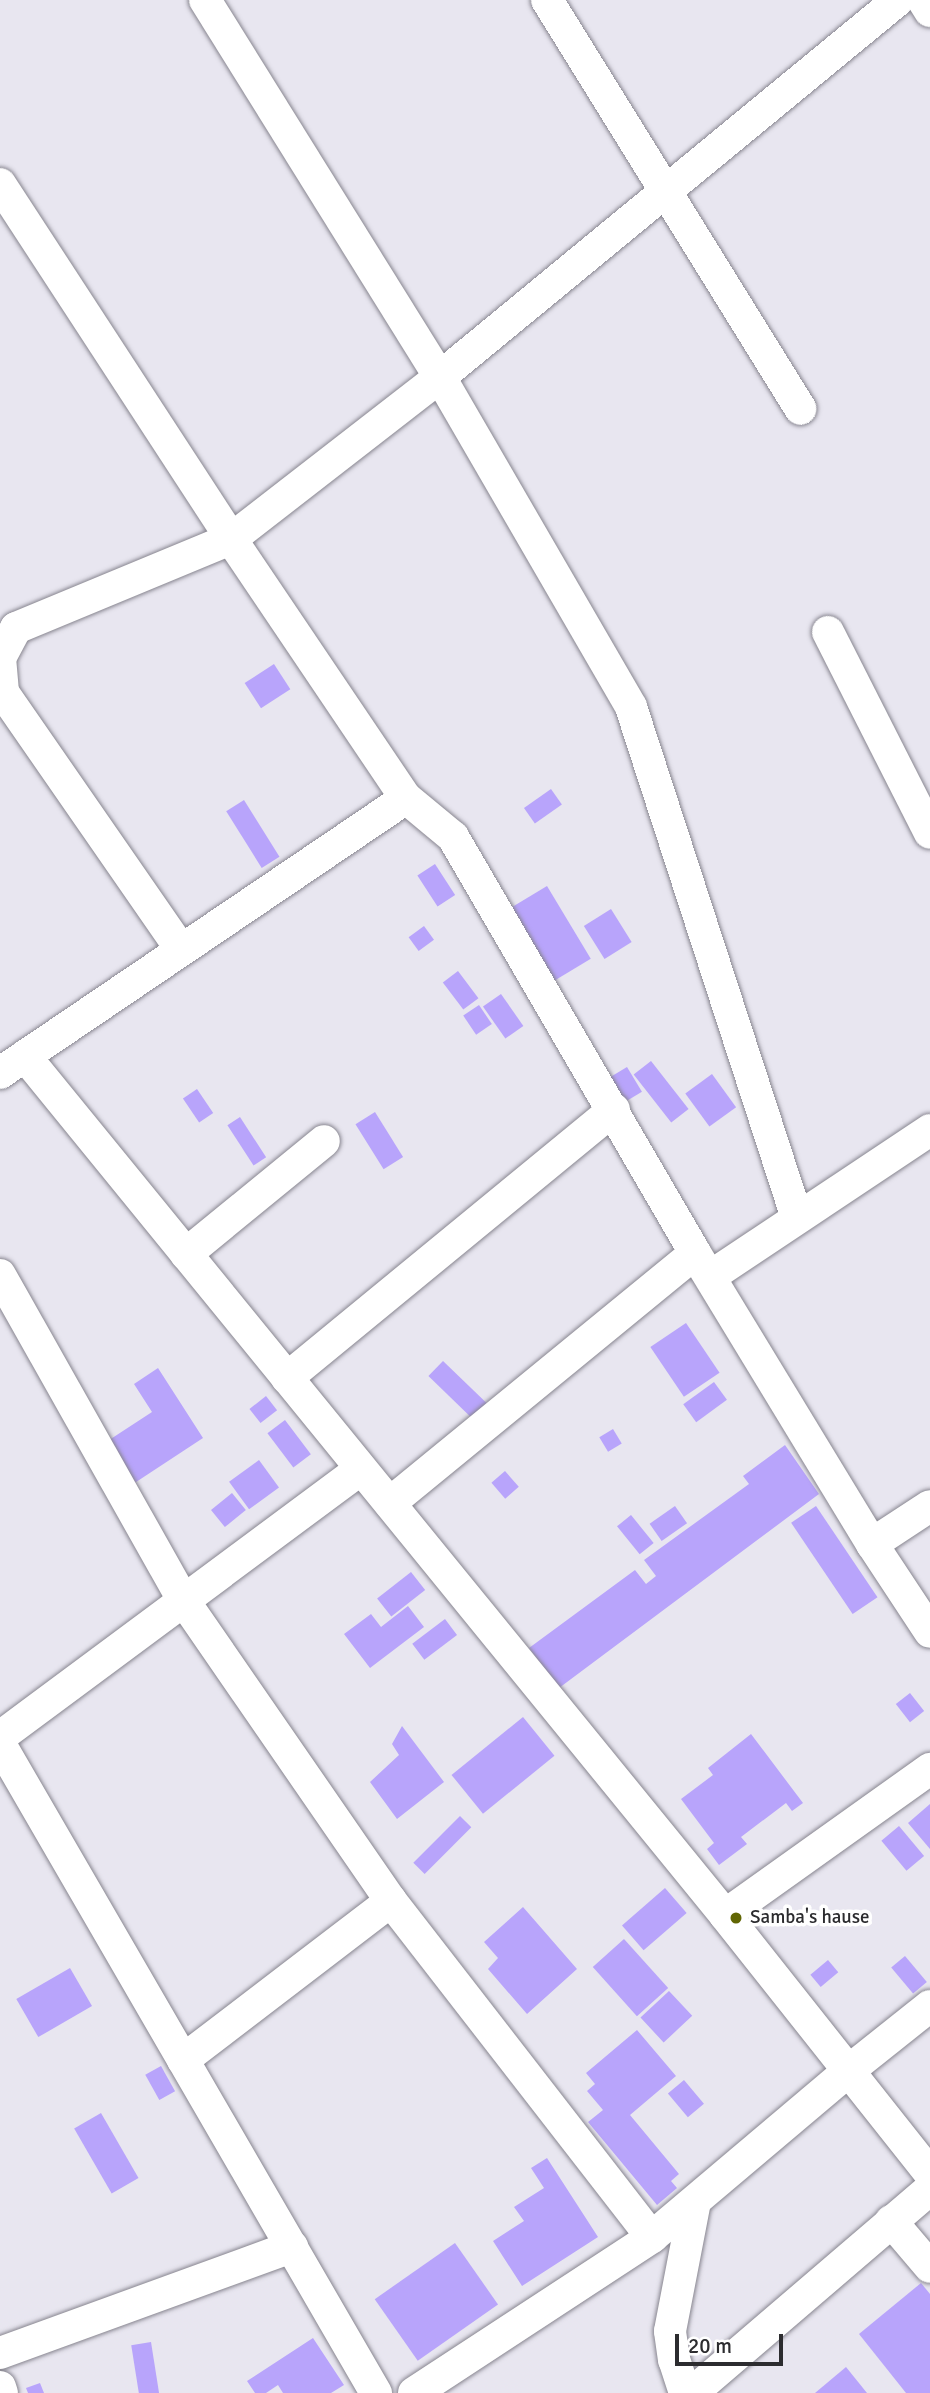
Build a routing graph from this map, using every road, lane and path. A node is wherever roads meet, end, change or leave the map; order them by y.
1 (205, 0) edge
2 (547, 0) edge
3 (898, 0) edge
4 (923, 0) edge
5 (930, 11) edge
6 (0, 184) edge
7 (666, 191) junction
8 (440, 377) junction
9 (801, 409) dead end
10 (231, 539) junction
11 (828, 632) dead end
12 (406, 798) junction
13 (930, 833) edge
14 (180, 948) junction
15 (13, 1064) edge
16 (614, 1109) junction
17 (930, 1130) edge
18 (324, 1141) dead end
19 (797, 1218) junction
20 (186, 1254) junction
21 (703, 1264) junction
22 (0, 1275) edge
23 (287, 1378) junction
24 (360, 1470) junction
25 (390, 1503) junction
26 (930, 1506) edge
27 (872, 1544) junction
28 (184, 1601) junction
29 (930, 1632) edge
30 (0, 1737) edge
31 (0, 1744) edge
32 (930, 1769) edge
33 (391, 1901) junction
34 (725, 1914) junction
35 (930, 2006) edge
36 (183, 2060) junction
37 (847, 2072) junction
38 (930, 2174) edge
39 (930, 2189) edge
40 (695, 2201) junction
41 (891, 2221) junction
42 (652, 2237) junction
43 (292, 2247) junction
44 (930, 2267) edge
45 (0, 2353) edge
46 (0, 2387) edge
47 (2, 2393) edge
48 (376, 2393) edge
49 (414, 2393) edge
50 (685, 2393) edge
51 (691, 2393) edge

1 - 8 street
2 - 7 street
3 - 7 street
4 - 5 street
6 - 10 street
7 - 8 street
7 - 9 street
8 - 10 street
8 - 19 street
10 - 12 street
10 - 14 street
11 - 13 street
12 - 14 street
12 - 16 street
14 - 15 street
15 - 20 street
16 - 21 street
16 - 23 street
17 - 19 street
18 - 20 street
19 - 21 street
20 - 23 street
21 - 25 street
21 - 27 street
22 - 28 street
23 - 24 street
24 - 25 street
24 - 28 street
25 - 34 street
26 - 27 street
27 - 29 street
28 - 30 street
28 - 33 street
31 - 36 street
32 - 34 street
33 - 36 street
33 - 42 street
34 - 37 street
35 - 37 street
36 - 43 street
37 - 38 street
37 - 40 street
39 - 41 street
40 - 42 street
40 - 50 street
41 - 44 street
41 - 51 street
42 - 49 street
43 - 45 street
43 - 48 street
46 - 47 street

